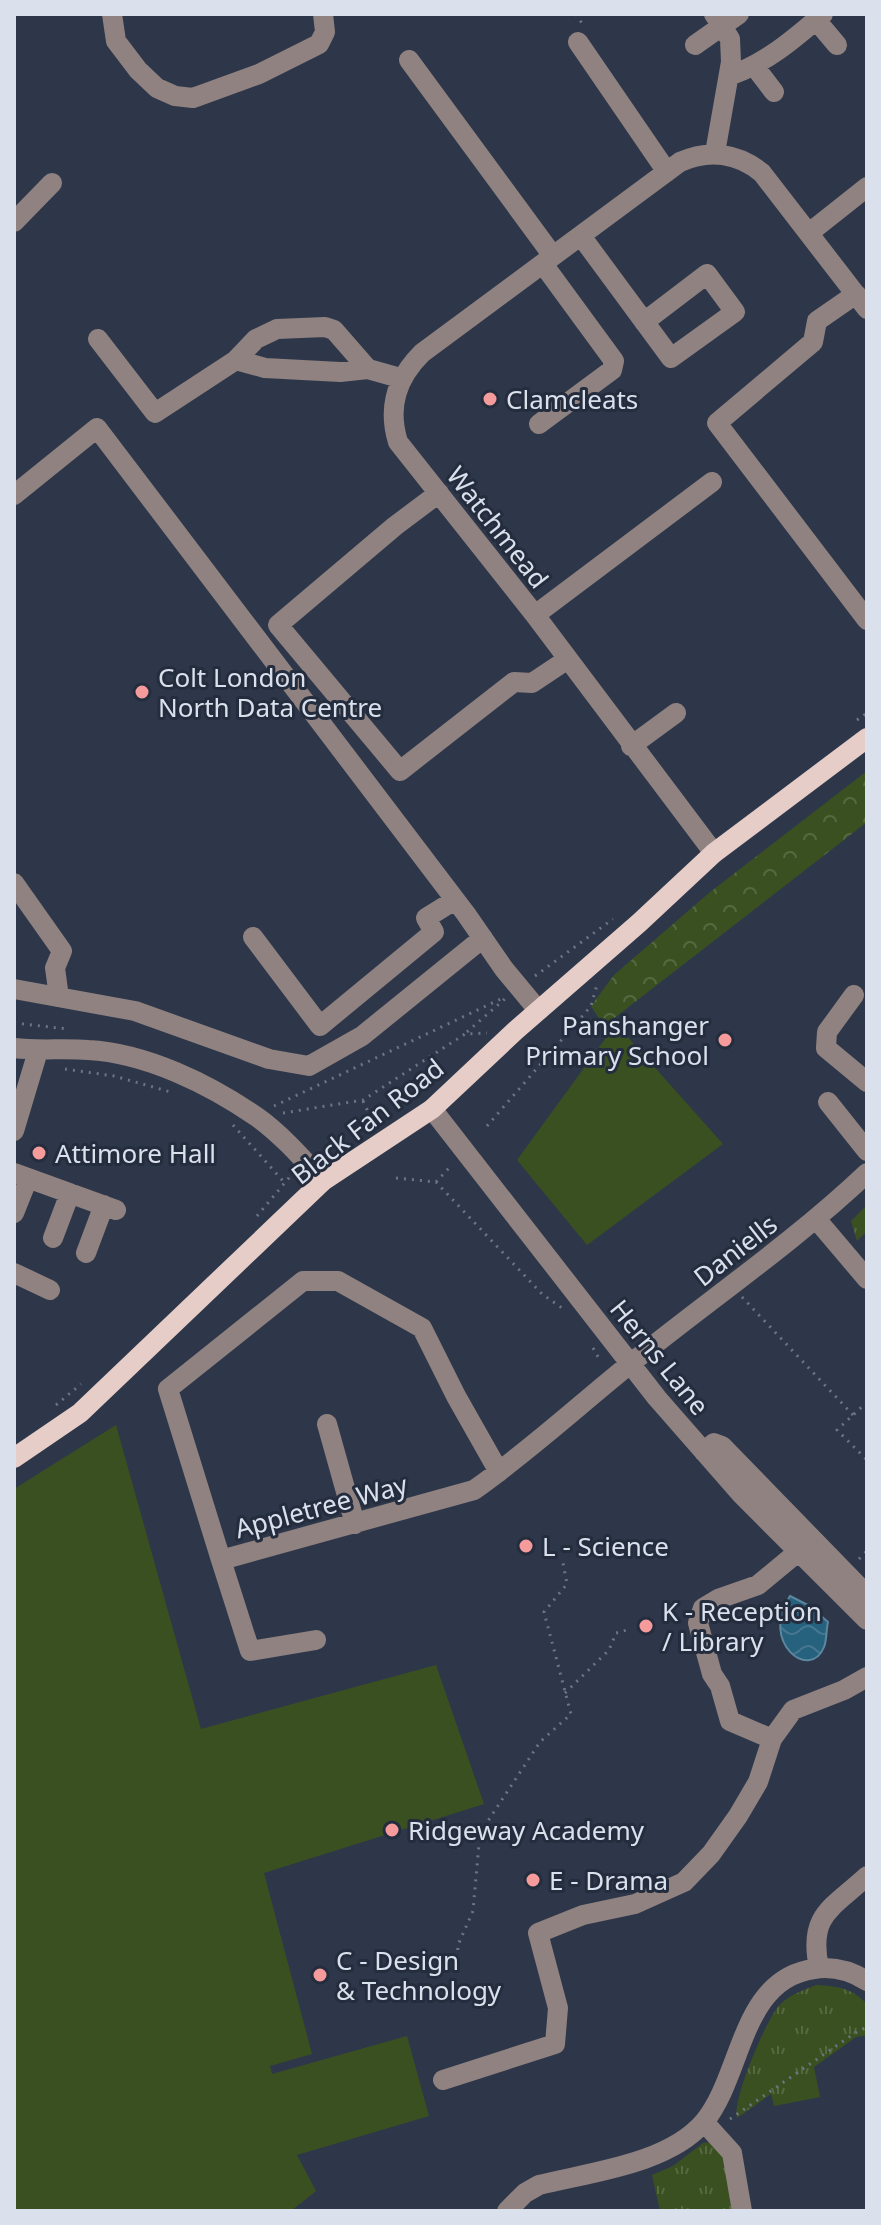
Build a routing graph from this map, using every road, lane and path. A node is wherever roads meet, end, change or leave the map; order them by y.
1 (112, 14) edge
2 (323, 14) edge
3 (819, 17) edge
4 (725, 18) edge
5 (578, 42) dead end
6 (695, 45) dead end
7 (837, 45) dead end
8 (409, 60) dead end
9 (755, 67) junction
10 (729, 76) junction
11 (774, 92) dead end
12 (715, 153) junction
13 (667, 172) junction
14 (52, 183) dead end
15 (867, 187) edge
16 (14, 222) edge
17 (809, 233) junction
18 (581, 236) junction
19 (548, 260) junction
20 (862, 301) edge
21 (644, 322) dead end
22 (98, 339) dead end
23 (236, 360) junction
24 (368, 369) junction
25 (400, 378) junction
26 (539, 424) dead end
27 (712, 482) dead end
28 (439, 493) junction
29 (14, 495) edge
30 (535, 615) junction
31 (867, 620) edge
32 (568, 659) junction
33 (676, 713) dead end
34 (867, 738) edge
35 (631, 746) junction
36 (714, 853) junction
37 (14, 883) edge
38 (455, 900) junction
39 (253, 937) dead end
40 (483, 938) junction
41 (14, 989) edge
42 (854, 995) dead end
43 (509, 996) dead end
44 (59, 997) junction
45 (591, 1006) dead end
46 (538, 1010) junction
47 (515, 1031) junction
48 (14, 1048) edge
49 (36, 1058) junction
50 (867, 1082) edge
51 (182, 1095) dead end
52 (265, 1100) dead end
53 (363, 1100) junction
54 (828, 1102) dead end
55 (274, 1106) junction
56 (432, 1109) junction
57 (370, 1116) dead end
58 (225, 1117) dead end
59 (487, 1126) dead end
60 (14, 1131) edge
61 (867, 1151) edge
62 (449, 1168) dead end
63 (867, 1173) edge
64 (21, 1175) edge
65 (396, 1178) dead end
66 (323, 1181) junction
67 (284, 1182) dead end
68 (436, 1182) junction
69 (70, 1193) junction
70 (14, 1213) edge
71 (817, 1220) junction
72 (53, 1238) dead end
73 (86, 1253) dead end
74 (14, 1273) edge
75 (867, 1279) edge
76 (731, 1286) junction
77 (50, 1290) dead end
78 (564, 1309) dead end
79 (588, 1341) dead end
80 (630, 1364) junction
81 (605, 1369) dead end
82 (867, 1402) edge
83 (853, 1415) junction
84 (327, 1424) dead end
85 (704, 1452) junction
86 (14, 1458) edge
87 (867, 1460) edge
88 (499, 1472) junction
89 (355, 1524) junction
90 (799, 1551) junction
91 (221, 1560) junction
92 (563, 1563) dead end
93 (867, 1595) edge
94 (867, 1620) edge
95 (627, 1630) dead end
96 (316, 1640) dead end
97 (867, 1677) edge
98 (565, 1693) junction
99 (772, 1739) junction
100 (867, 1876) edge
101 (457, 1966) dead end
102 (819, 1968) junction
103 (867, 1981) edge
104 (867, 2027) edge
105 (443, 2080) dead end
106 (710, 2128) junction
107 (507, 2211) edge
108 (742, 2211) edge

1 - 2 street
3 - 7 street
3 - 9 street
4 - 6 street
4 - 10 street
5 - 13 street
8 - 19 street
9 - 10 street
9 - 11 street
10 - 12 street
12 - 13 street
12 - 17 street
13 - 18 street
14 - 16 street
15 - 17 street
17 - 20 street
18 - 19 street
18 - 21 street
19 - 25 street
19 - 26 street
20 - 31 street
22 - 23 street
23 - 24 street
23 - 24 street
24 - 25 street
25 - 28 street, Watchmead
27 - 30 street
28 - 30 street, Watchmead
28 - 32 street
29 - 38 street
30 - 32 street, Watchmead
32 - 35 street, Watchmead
33 - 35 street
34 - 36 main road, Black Fan Road
35 - 36 street, Watchmead
36 - 46 main road, Black Fan Road
37 - 44 street
38 - 39 street
38 - 40 street
40 - 44 street
40 - 46 street
41 - 44 street
42 - 50 street
43 - 55 path
45 - 59 path
46 - 47 main road, Black Fan Road
47 - 53 path
47 - 56 main road, Black Fan Road
48 - 49 street
49 - 51 path
49 - 60 street
49 - 66 street
52 - 55 path
53 - 55 path
53 - 57 path
54 - 61 street
56 - 66 main road, Black Fan Road
56 - 80 street, Herns Lane
58 - 67 path
62 - 68 path
63 - 71 street, Daniells
64 - 69 street
64 - 70 street
65 - 68 path
66 - 86 main road, Black Fan Road
68 - 78 path
69 - 72 street
69 - 73 street
71 - 75 street
71 - 76 street, Daniells
74 - 77 street
76 - 80 street, Daniells
76 - 83 path
79 - 81 path
80 - 85 street, Herns Lane
80 - 88 street, Appletree Way
82 - 83 path
83 - 87 path
84 - 89 street
85 - 90 street, Herns Lane
85 - 93 street
88 - 89 street, Appletree Way
88 - 91 street, Appletree Way
89 - 91 street, Appletree Way
90 - 94 street, Herns Lane
90 - 99 street
91 - 96 street
92 - 98 path
95 - 98 path
97 - 99 street
98 - 101 path
99 - 105 street
100 - 102 street
102 - 103 street
102 - 106 street
104 - 106 path
106 - 107 street
106 - 108 street

